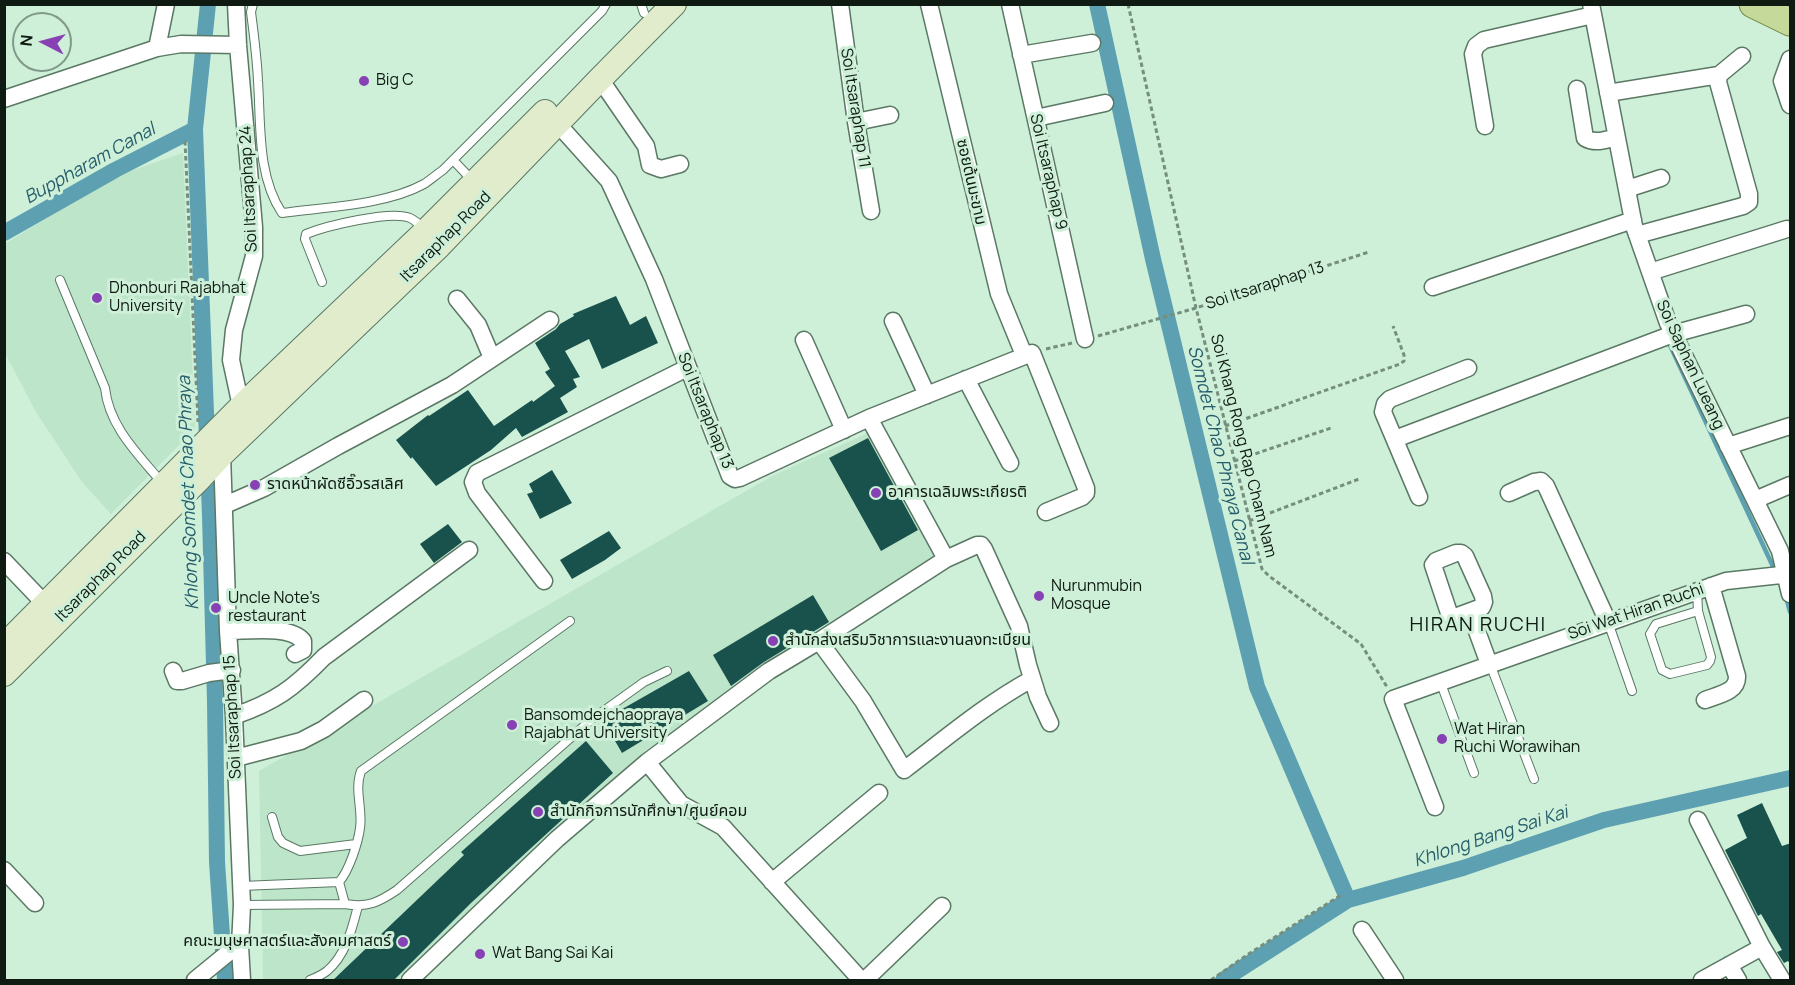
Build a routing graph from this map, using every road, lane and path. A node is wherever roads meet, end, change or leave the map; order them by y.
1 (166, 4) edge
2 (236, 4) edge
3 (253, 4) edge
4 (606, 4) edge
5 (674, 4) edge
6 (840, 4) edge
7 (929, 4) edge
8 (1010, 4) edge
9 (1128, 4) edge
10 (1753, 4) edge
11 (646, 8) edge
12 (1592, 10) edge
13 (1791, 22) edge
14 (1092, 43) dead end
15 (238, 45) junction
16 (158, 48) junction
17 (1022, 56) junction
18 (1742, 56) dead end
19 (1791, 60) edge
20 (1719, 75) junction
21 (600, 78) junction
22 (1577, 88) dead end
23 (1608, 93) junction
24 (4, 99) edge
25 (1105, 103) dead end
26 (1791, 105) edge
27 (890, 115) dead end
28 (1036, 118) junction
29 (856, 122) junction
30 (557, 123) junction
31 (1485, 126) dead end
32 (1616, 137) junction
33 (185, 141) dead end
34 (453, 160) junction
35 (680, 164) dead end
36 (1661, 178) dead end
37 (474, 183) junction
38 (1627, 189) junction
39 (871, 212) dead end
40 (1635, 228) junction
41 (1787, 229) dead end
42 (433, 238) junction
43 (1369, 252) dead end
44 (1650, 272) junction
45 (60, 280) dead end
46 (322, 282) dead end
47 (1433, 287) dead end
48 (458, 299) dead end
49 (1196, 308) junction
50 (1746, 314) dead end
51 (1160, 319) dead end
52 (549, 320) dead end
53 (893, 321) dead end
54 (1393, 326) dead end
55 (1673, 334) junction
56 (1085, 339) dead end
57 (804, 340) dead end
58 (1028, 354) junction
59 (492, 358) junction
60 (687, 368) junction
61 (1468, 368) dead end
62 (966, 379) junction
63 (927, 395) junction
64 (244, 404) junction
65 (869, 418) junction
66 (1226, 426) junction
67 (1791, 426) edge
68 (1331, 428) dead end
69 (843, 430) junction
70 (1395, 439) junction
71 (1728, 446) junction
72 (206, 454) junction
73 (1234, 461) junction
74 (1010, 463) dead end
75 (1359, 479) dead end
76 (164, 485) junction
77 (1791, 485) edge
78 (1509, 493) dead end
79 (1419, 497) dead end
80 (1755, 500) junction
81 (225, 505) junction
82 (1046, 512) dead end
83 (1249, 521) junction
84 (469, 550) dead end
85 (946, 559) junction
86 (4, 561) edge
87 (1781, 576) edge
88 (544, 581) dead end
89 (1704, 588) junction
90 (1791, 594) edge
91 (46, 604) junction
92 (1698, 611) junction
93 (1470, 612) dead end
94 (570, 621) dead end
95 (1608, 622) junction
96 (228, 631) junction
97 (819, 641) junction
98 (4, 646) edge
99 (295, 654) dead end
100 (1490, 664) junction
101 (173, 671) dead end
102 (667, 671) dead end
103 (220, 672) junction
104 (4, 675) edge
105 (1032, 679) junction
106 (1440, 681) junction
107 (1632, 691) dead end
108 (1393, 699) junction
109 (364, 700) dead end
110 (1705, 700) dead end
111 (234, 716) junction
112 (1050, 723) dead end
113 (236, 758) junction
114 (647, 762) junction
115 (1474, 773) dead end
116 (1534, 779) dead end
117 (879, 793) dead end
118 (1435, 807) dead end
119 (273, 817) dead end
120 (1698, 820) dead end
121 (356, 844) junction
122 (4, 870) edge
123 (339, 882) junction
124 (772, 882) junction
125 (241, 886) junction
126 (1341, 895) dead end
127 (35, 903) dead end
128 (345, 904) junction
129 (242, 905) junction
130 (358, 906) junction
131 (942, 906) dead end
132 (1362, 930) dead end
133 (1762, 947) junction
134 (228, 954) junction
135 (1729, 965) junction
136 (1781, 975) edge
137 (195, 981) edge
138 (242, 981) edge
139 (310, 981) edge
140 (410, 981) edge
141 (863, 981) edge
142 (1210, 981) edge
143 (1395, 981) edge
144 (1702, 981) edge
145 (1738, 981) edge

1 - 16 street
2 - 15 street, Soi Itsaraphap 24
3 - 34 lane
4 - 34 lane
5 - 21 main road, Itsaraphap Road
6 - 29 street, Soi Itsaraphap 11
7 - 58 street, ซอยต้นมะขาม
8 - 17 street, Soi Itsaraphap 9
9 - 49 path, Soi Khang Rong Rap Cham Nam
10 - 13 main road
11 - 37 main road
12 - 23 street, Soi Saphan Lueang
12 - 31 street
14 - 17 street
15 - 16 street
15 - 64 street, Soi Itsaraphap 24
16 - 24 street
17 - 28 street, Soi Itsaraphap 9
18 - 20 street
19 - 26 street
20 - 23 street
20 - 40 street
21 - 30 main road, Itsaraphap Road
21 - 35 street
22 - 32 street
23 - 32 street, Soi Saphan Lueang
25 - 28 street
27 - 29 street
28 - 56 street, Soi Itsaraphap 9
29 - 39 street, Soi Itsaraphap 11
30 - 42 main road, Itsaraphap Road
30 - 60 street, Soi Itsaraphap 13
32 - 38 street, Soi Saphan Lueang
33 - 72 path
34 - 37 lane
36 - 38 street
37 - 42 main road
38 - 40 street, Soi Saphan Lueang
40 - 44 street, Soi Saphan Lueang
40 - 47 street
41 - 44 street
42 - 46 lane
42 - 64 main road
42 - 72 main road, Itsaraphap Road
43 - 49 path, Soi Itsaraphap 13
44 - 55 street, Soi Saphan Lueang
45 - 76 lane
48 - 59 street
49 - 51 path, Soi Itsaraphap 13
49 - 66 path, Soi Khang Rong Rap Cham Nam
50 - 55 street
52 - 59 street
53 - 63 street
54 - 66 path
55 - 70 street
55 - 71 street, Soi Saphan Lueang
57 - 69 street
58 - 62 street, Soi Itsaraphap 13
58 - 82 street, ซอยต้นมะขาม
59 - 81 street
60 - 69 street, Soi Itsaraphap 13
60 - 88 street
61 - 70 street
62 - 63 street, Soi Itsaraphap 13
62 - 74 street
63 - 65 street, Soi Itsaraphap 13
64 - 72 main road
65 - 69 street, Soi Itsaraphap 13
65 - 85 street
66 - 73 path, Soi Khang Rong Rap Cham Nam
67 - 71 street
68 - 73 path
70 - 79 street
71 - 80 street, Soi Saphan Lueang
72 - 76 main road
72 - 81 street, Soi Itsaraphap 15
72 - 104 main road, Itsaraphap Road
73 - 83 path, Soi Khang Rong Rap Cham Nam
75 - 83 path
76 - 91 main road
77 - 80 street
78 - 95 street
80 - 87 street, Soi Saphan Lueang
81 - 96 street, Soi Itsaraphap 15
83 - 108 path, Soi Khang Rong Rap Cham Nam
84 - 111 street
85 - 97 street
85 - 105 street
86 - 91 street
87 - 89 street, Soi Wat Hiran Ruchi
87 - 90 street, Soi Saphan Lueang
89 - 92 lane
89 - 95 street, Soi Wat Hiran Ruchi
89 - 110 street
91 - 98 main road
92 - 92 lane
93 - 100 street
94 - 121 lane
95 - 100 street, Soi Wat Hiran Ruchi
95 - 107 lane
96 - 99 street
96 - 103 street, Soi Itsaraphap 15
97 - 105 street
97 - 114 street
100 - 106 street, Soi Wat Hiran Ruchi
100 - 116 lane
101 - 103 street
102 - 130 lane
103 - 111 street, Soi Itsaraphap 15
105 - 112 street
106 - 108 street, Soi Wat Hiran Ruchi
106 - 115 lane
108 - 118 street
109 - 113 street
111 - 113 street, Soi Itsaraphap 15
113 - 125 street, Soi Itsaraphap 15
114 - 124 street
114 - 140 street
117 - 124 street
119 - 121 lane
120 - 133 street
121 - 123 lane
122 - 127 street
123 - 125 lane
123 - 128 lane
124 - 141 street
125 - 129 street, Soi Itsaraphap 15
126 - 142 path
128 - 129 lane
128 - 130 lane
129 - 134 street, Soi Itsaraphap 15
130 - 139 lane
131 - 141 street
132 - 143 street
133 - 135 street
133 - 136 street
134 - 137 street
134 - 138 street, Soi Itsaraphap 15
135 - 144 street
135 - 145 street

